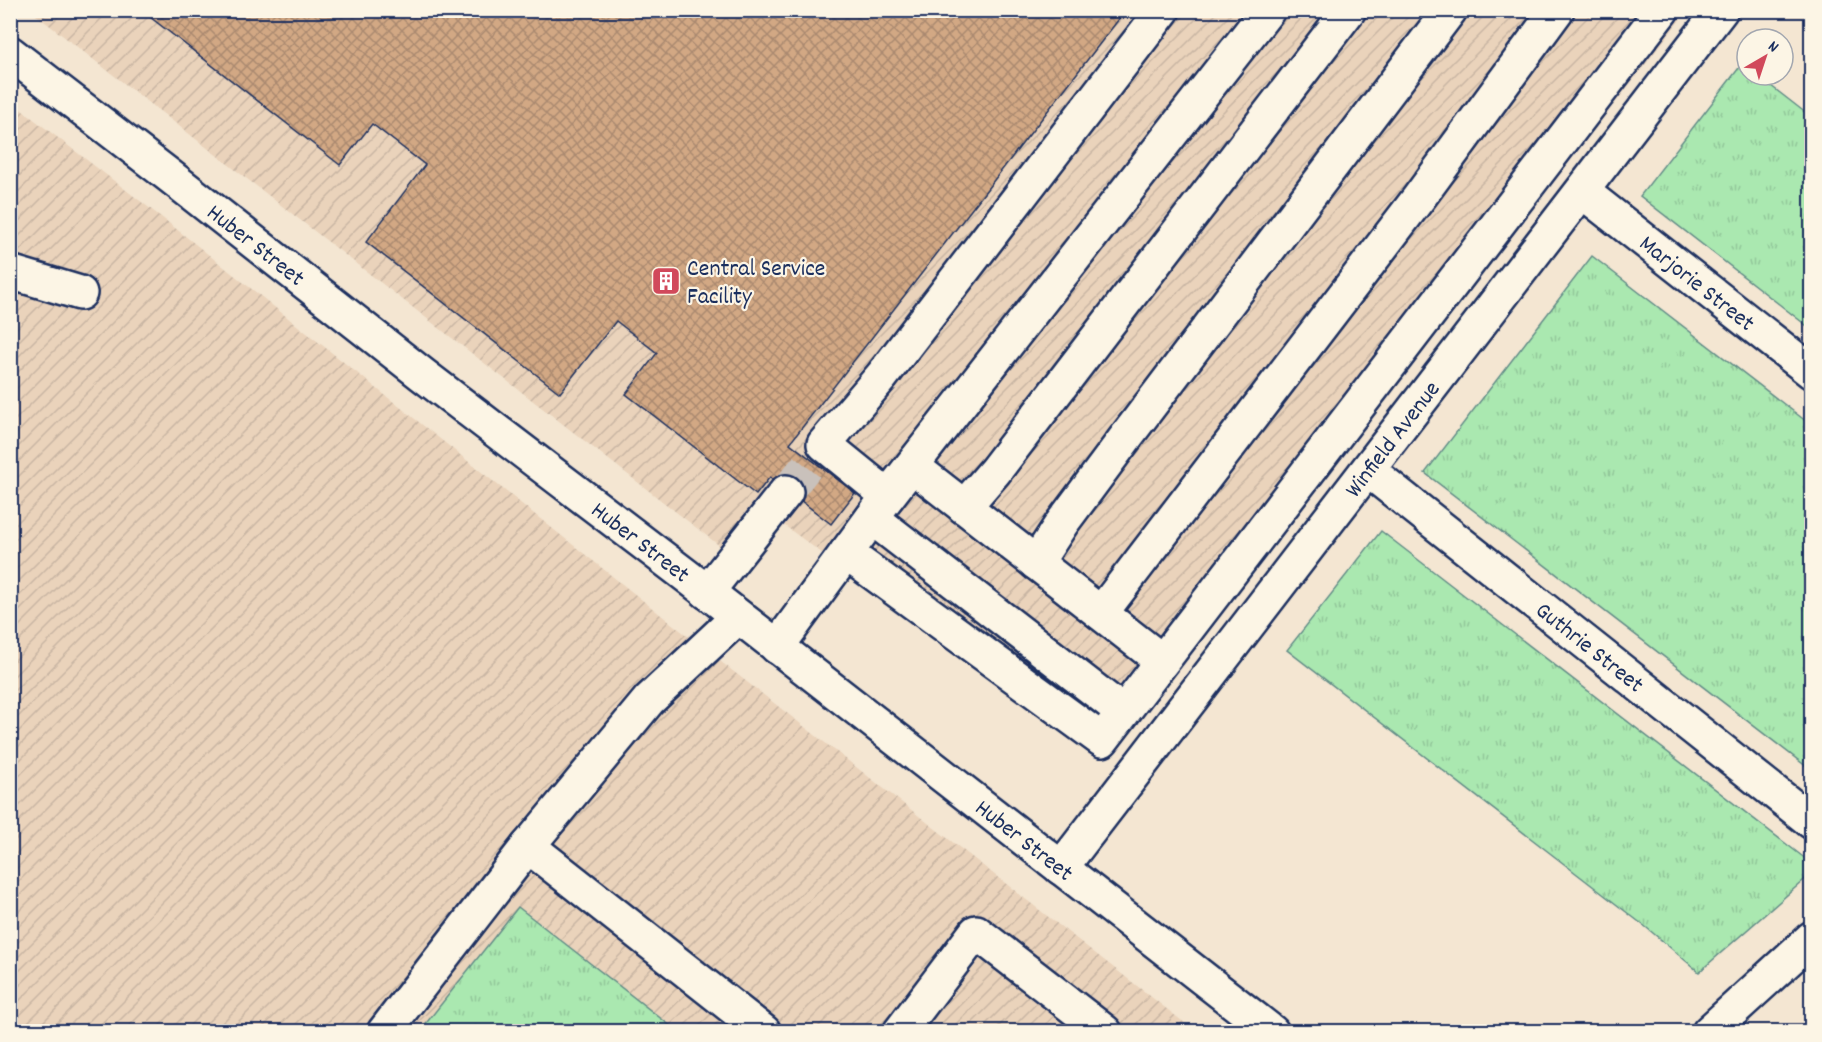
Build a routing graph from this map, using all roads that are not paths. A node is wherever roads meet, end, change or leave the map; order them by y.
1 (1163, 10) edge
2 (1268, 10) edge
3 (1349, 10) edge
4 (1450, 10) edge
5 (1557, 10) edge
6 (1662, 10) edge
7 (1721, 10) edge
8 (10, 53) edge
9 (1583, 192) junction
10 (10, 272) edge
11 (80, 293) dead end
12 (1812, 372) edge
13 (912, 466) junction
14 (1368, 470) junction
15 (786, 492) tunnel mouth
16 (880, 507) junction
17 (964, 507) junction
18 (846, 553) junction
19 (1036, 563) junction
20 (707, 592) junction
21 (1101, 613) junction
22 (738, 616) junction
23 (777, 647) junction
24 (1162, 661) junction
25 (1122, 712) junction
26 (1812, 822) edge
27 (528, 846) junction
28 (1061, 868) junction
29 (1812, 938) edge
30 (384, 1032) edge
31 (764, 1032) edge
32 (900, 1032) edge
33 (1105, 1032) edge
34 (1272, 1032) edge
35 (1709, 1032) edge

1 - 16 street
2 - 13 street
3 - 17 street
4 - 19 street
5 - 21 street
6 - 24 street
7 - 9 street, Winfield Avenue
8 - 20 street, Huber Street
9 - 12 street, Marjorie Street
9 - 14 street, Winfield Avenue
10 - 11 street
13 - 16 street
13 - 17 street
14 - 26 street, Guthrie Street
14 - 28 street, Winfield Avenue
15 - 20 street
16 - 18 street
16 - 25 street
17 - 19 street
18 - 23 street
18 - 25 street
19 - 21 street
20 - 22 street, Huber Street
21 - 24 street
22 - 23 street, Huber Street
22 - 27 street
23 - 28 street, Huber Street
24 - 25 street
27 - 30 street
27 - 31 street
28 - 34 street, Huber Street
29 - 35 street
32 - 33 street

